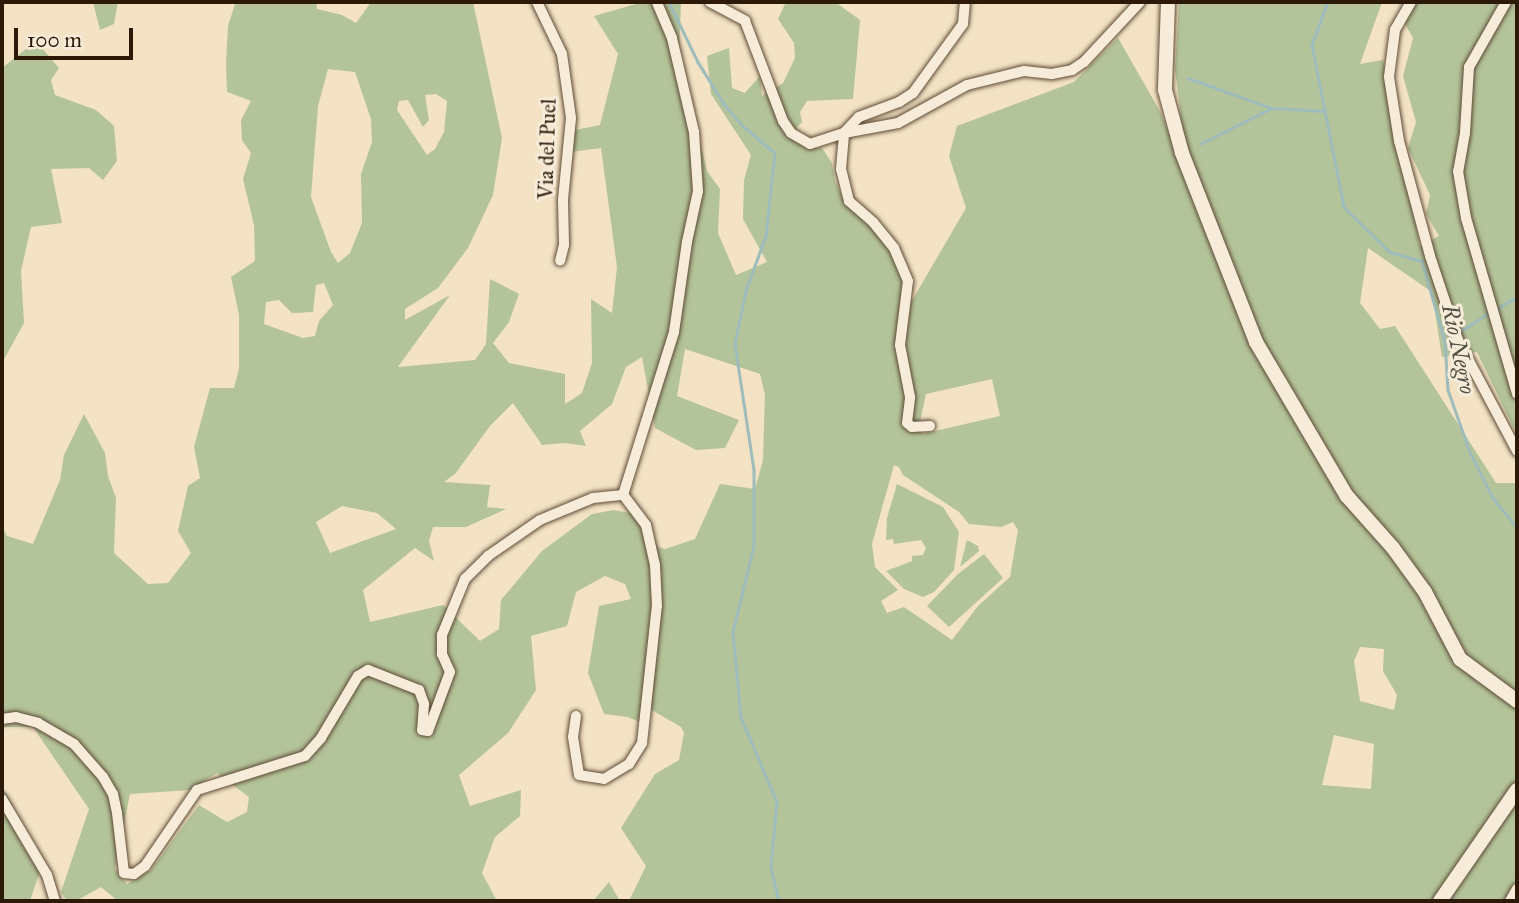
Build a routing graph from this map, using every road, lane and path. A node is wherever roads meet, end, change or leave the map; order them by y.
1 (537, 2) edge
2 (657, 2) edge
3 (710, 2) edge
4 (965, 2) edge
5 (1140, 2) edge
6 (1168, 2) edge
7 (1410, 2) edge
8 (1506, 2) edge
9 (844, 133) junction
10 (560, 261) dead end
11 (1517, 394) edge
12 (930, 426) dead end
13 (1517, 450) edge
14 (623, 495) junction
15 (1517, 701) edge
16 (576, 716) dead end
17 (2, 719) edge
18 (1517, 790) edge
19 (2, 799) edge
20 (1517, 889) edge
21 (55, 901) edge
22 (1440, 901) edge
23 (1510, 901) edge

1 - 10 street, Via del Puel
2 - 14 street
3 - 9 street
4 - 9 street
5 - 9 street
6 - 15 main road
7 - 13 street
8 - 11 street
9 - 12 street
14 - 16 street
14 - 17 street
18 - 22 main road
19 - 21 street
20 - 23 street

